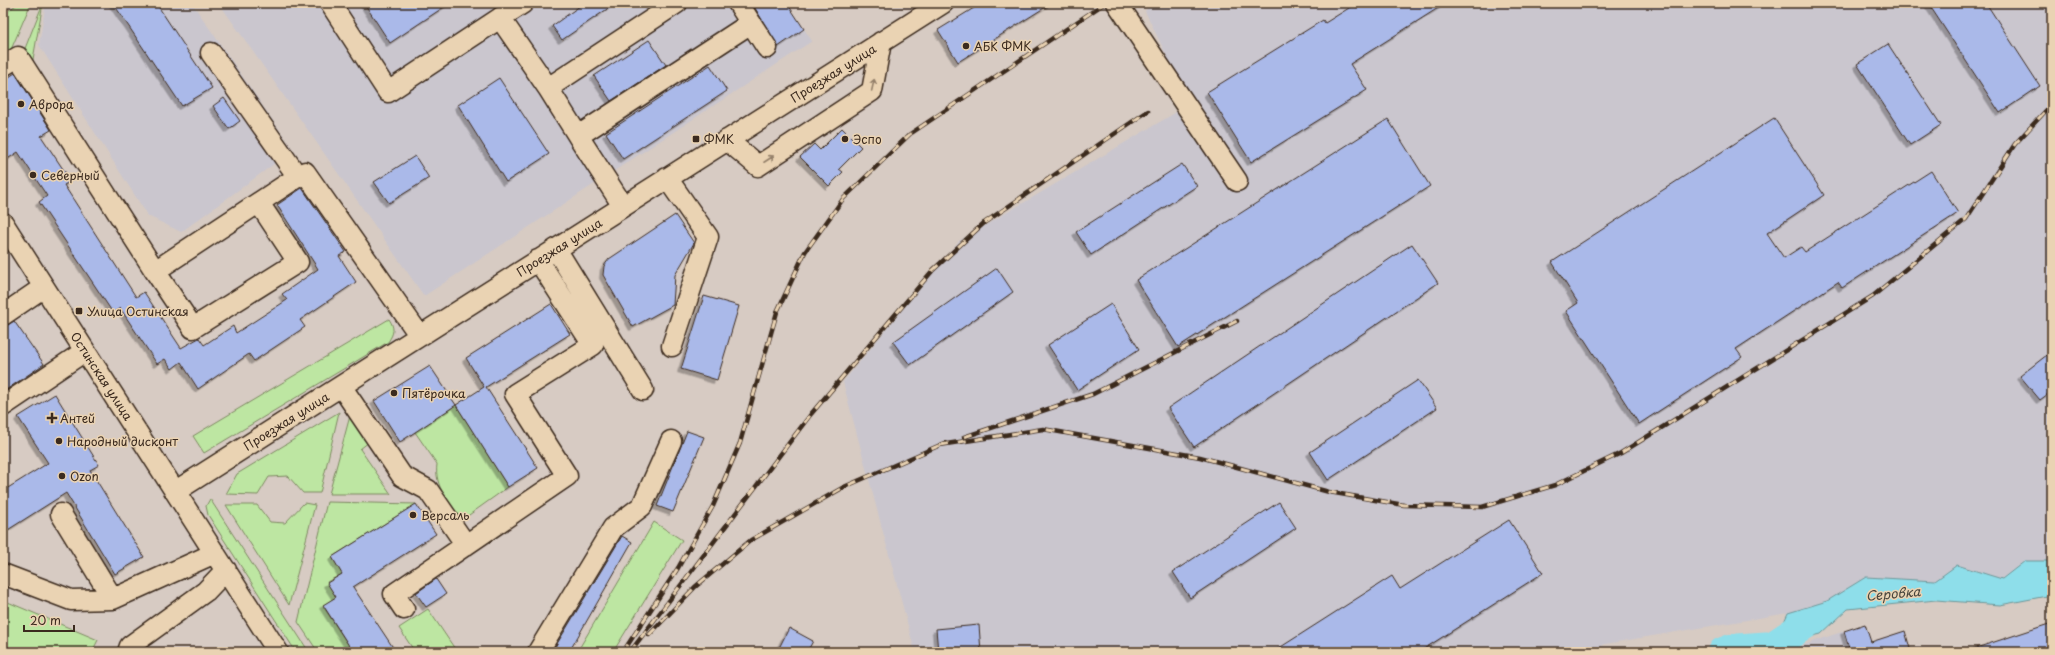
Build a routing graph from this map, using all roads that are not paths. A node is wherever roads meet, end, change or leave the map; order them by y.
1 (330, 3) edge
2 (523, 3) edge
3 (677, 3) edge
4 (738, 3) edge
5 (943, 3) edge
6 (1117, 3) edge
7 (500, 18) junction
8 (751, 23) junction
9 (881, 42) junction
10 (767, 48) dead end
11 (211, 53) dead end
12 (3, 66) edge
13 (548, 88) junction
14 (578, 136) junction
15 (727, 140) junction
16 (298, 177) junction
17 (667, 178) junction
18 (1237, 181) dead end
19 (259, 203) junction
20 (623, 206) junction
21 (3, 223) edge
22 (556, 249) junction
23 (538, 260) junction
24 (155, 271) junction
25 (44, 286) junction
26 (3, 315) edge
27 (420, 336) junction
28 (672, 346) dead end
29 (86, 351) junction
30 (341, 386) junction
31 (643, 390) dead end
32 (3, 406) edge
33 (671, 441) dead end
34 (176, 491) junction
35 (61, 514) dead end
36 (466, 545) junction
37 (215, 553) junction
38 (226, 570) junction
39 (3, 574) edge
40 (113, 599) junction
41 (404, 609) dead end
42 (128, 652) edge
43 (278, 652) edge
44 (538, 652) edge

1 - 7 street
2 - 7 street
3 - 13 street
4 - 8 street
5 - 9 street, Проезжая улица
6 - 18 street
7 - 13 street
8 - 10 street
8 - 14 street
9 - 15 street, Проезжая улица
15 -> 9 street
11 - 16 street
12 - 24 street
13 - 14 street
14 - 20 street
15 - 17 street, Проезжая улица
16 - 19 street
16 - 27 street
17 - 20 street, Проезжая улица
17 - 28 street
19 - 24 street
19 - 24 street
20 - 22 street, Проезжая улица
21 - 25 street, Остинская улица
22 - 23 street, Проезжая улица
22 - 31 street
23 - 27 street, Проезжая улица
23 - 36 street
25 - 26 street
25 - 29 street, Остинская улица
27 - 30 street, Проезжая улица
29 - 32 street
29 - 34 street, Остинская улица
30 - 34 street, Проезжая улица
30 - 36 street
33 - 44 street
34 - 37 street, Остинская улица
35 - 40 street
36 - 41 street
37 - 38 street, Остинская улица
37 - 40 street
38 - 42 street
38 - 43 street, Остинская улица
39 - 40 street

